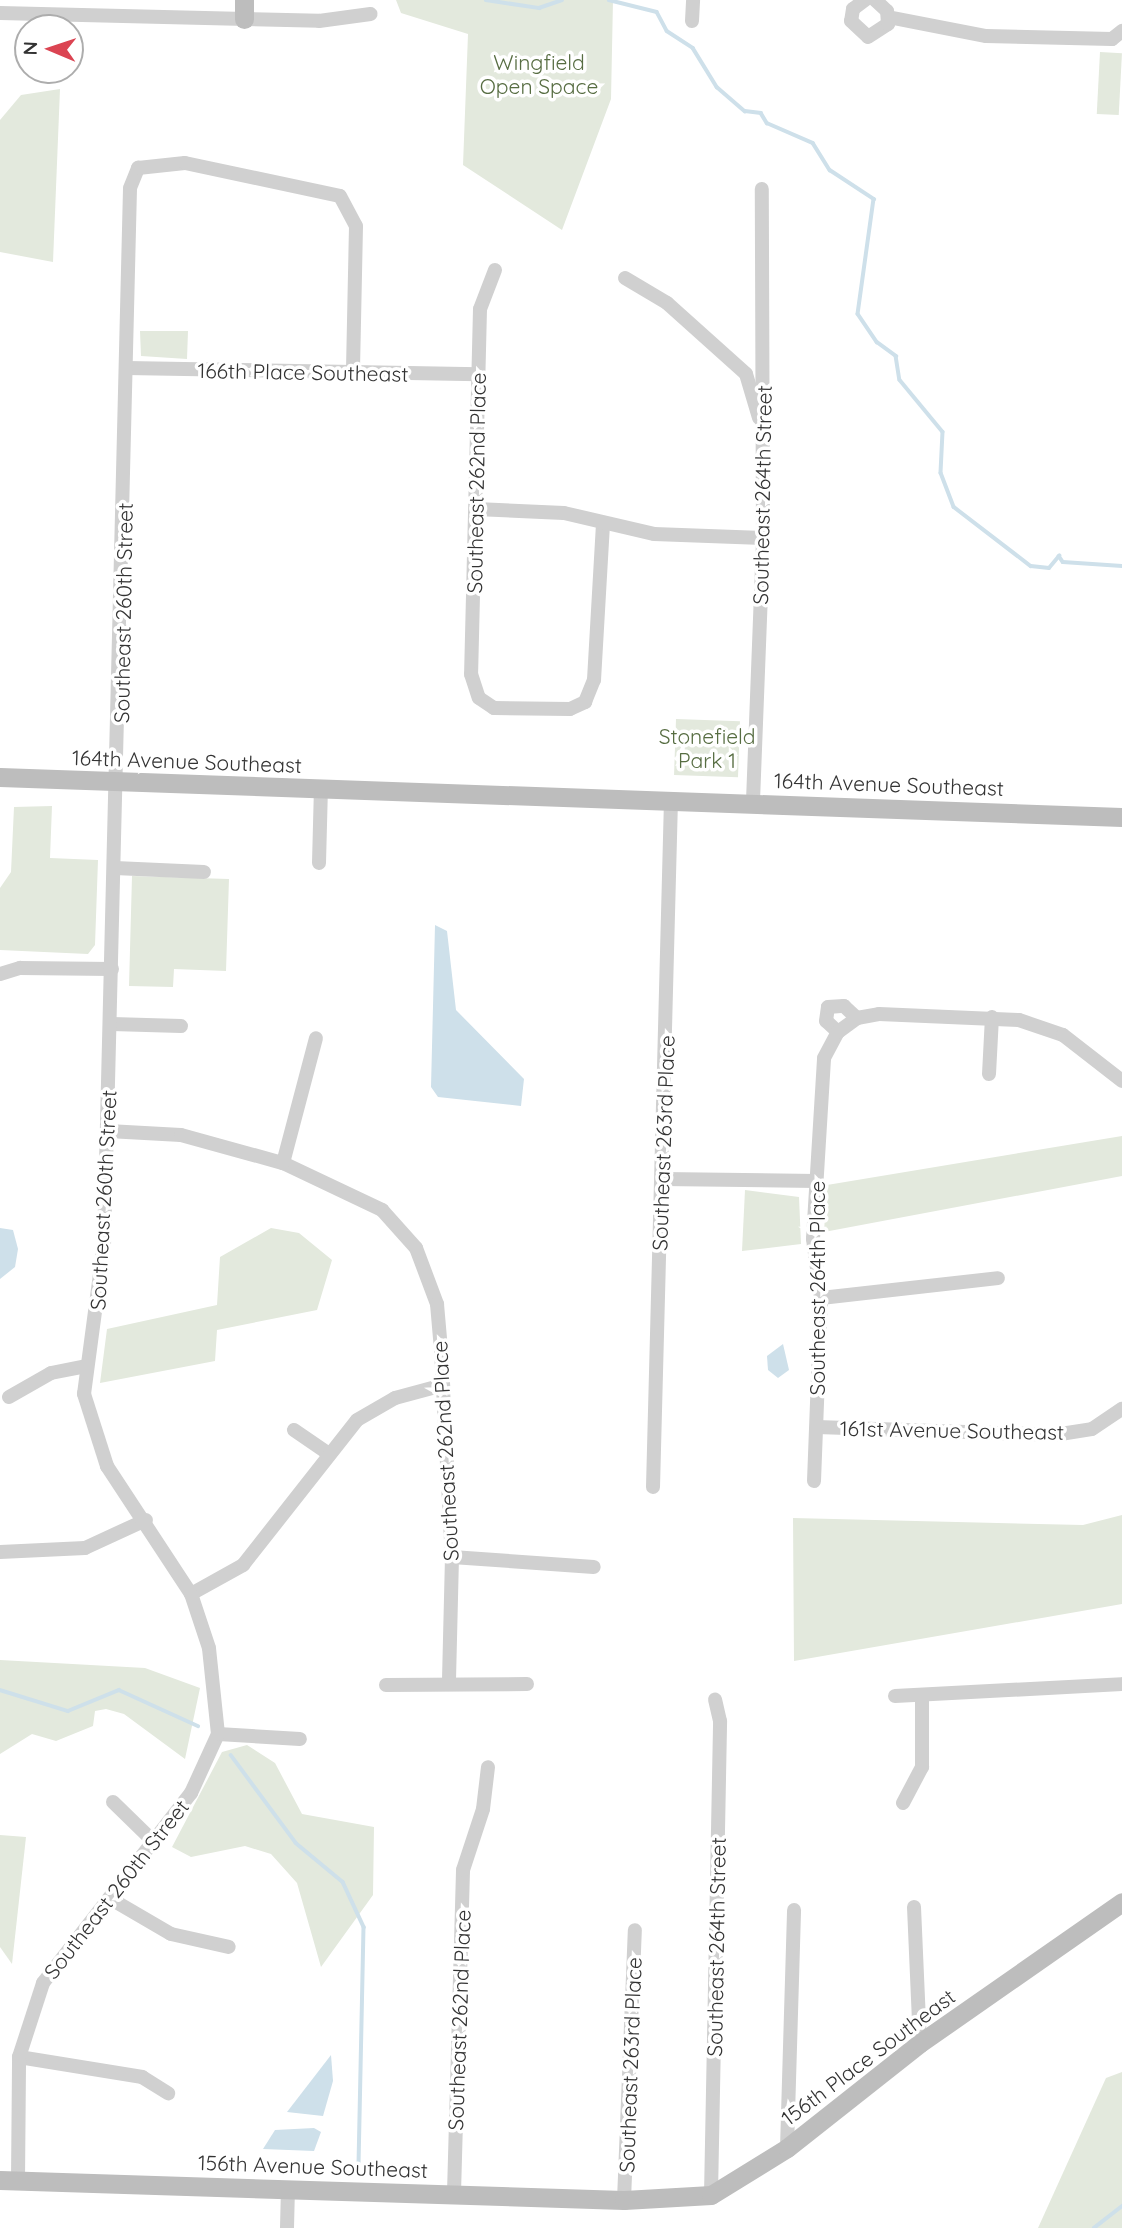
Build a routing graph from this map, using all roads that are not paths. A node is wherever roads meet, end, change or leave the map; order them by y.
1 (108, 0) edge
2 (693, 0) edge
3 (865, 0) edge
4 (875, 0) edge
5 (244, 10) edge
6 (0, 13) edge
7 (371, 14) dead end
8 (107, 15) junction
9 (888, 17) junction
10 (692, 21) dead end
11 (1122, 31) edge
12 (762, 189) dead end
13 (495, 270) dead end
14 (625, 278) dead end
15 (127, 368) junction
16 (353, 374) junction
17 (479, 374) junction
18 (764, 447) junction
19 (477, 509) junction
20 (603, 525) junction
21 (764, 538) junction
22 (0, 777) edge
23 (118, 782) junction
24 (321, 789) junction
25 (671, 799) junction
26 (753, 801) junction
27 (1122, 817) edge
28 (319, 863) dead end
29 (115, 868) junction
30 (204, 872) dead end
31 (112, 969) junction
32 (0, 974) edge
33 (992, 1017) junction
34 (854, 1019) junction
35 (112, 1024) junction
36 (181, 1026) dead end
37 (838, 1032) junction
38 (316, 1038) dead end
39 (989, 1074) dead end
40 (1122, 1081) edge
41 (108, 1131) junction
42 (283, 1163) junction
43 (662, 1179) junction
44 (816, 1181) junction
45 (999, 1278) dead end
46 (821, 1298) junction
47 (83, 1367) junction
48 (443, 1385) junction
49 (9, 1397) dead end
50 (1122, 1409) edge
51 (817, 1427) junction
52 (294, 1430) dead end
53 (328, 1454) junction
54 (814, 1480) dead end
55 (653, 1488) dead end
56 (146, 1520) junction
57 (0, 1552) edge
58 (452, 1558) junction
59 (594, 1567) dead end
60 (191, 1594) junction
61 (449, 1684) junction
62 (527, 1684) dead end
63 (1122, 1684) edge
64 (386, 1685) dead end
65 (922, 1695) junction
66 (895, 1696) dead end
67 (715, 1700) dead end
68 (218, 1734) junction
69 (300, 1739) dead end
70 (488, 1767) dead end
71 (113, 1802) dead end
72 (903, 1803) dead end
73 (154, 1842) junction
74 (111, 1899) junction
75 (1122, 1902) edge
76 (914, 1907) dead end
77 (794, 1910) dead end
78 (635, 1930) dead end
79 (229, 1947) dead end
80 (920, 2043) junction
81 (19, 2057) junction
82 (168, 2093) dead end
83 (787, 2148) junction
84 (9, 2180) edge
85 (288, 2188) junction
86 (454, 2193) junction
87 (711, 2195) junction
88 (624, 2200) junction
89 (287, 2228) edge

1 - 8 street
2 - 10 street
3 - 9 street
4 - 9 street
5 - 7 street
5 - 8 street
6 - 8 street
9 - 11 street
12 - 18 street, Southeast 264th Street
13 - 17 street, Southeast 262nd Place
14 - 18 street
15 - 16 street, 166th Place Southeast
15 - 16 street, Southeast 260th Street
15 - 23 street, Southeast 260th Street
16 - 17 street, 166th Place Southeast
17 - 19 street, Southeast 262nd Place
18 - 21 street, Southeast 264th Street
19 - 20 street
19 - 20 street, Southeast 262nd Place
20 - 21 street
21 - 26 street, Southeast 264th Street
22 - 23 street, 164th Avenue Southeast
23 - 24 street, 164th Avenue Southeast
23 - 29 street, Southeast 260th Street
24 - 25 street, 164th Avenue Southeast
24 - 28 street
25 - 26 street, 164th Avenue Southeast
25 - 43 street, Southeast 263rd Place
26 - 27 street, 164th Avenue Southeast
29 - 30 street
29 - 31 street, Southeast 260th Street
31 - 32 street
31 - 35 street, Southeast 260th Street
33 - 34 street
33 - 39 street
33 - 40 street
34 - 37 street, Southeast 264th Place
34 - 37 street
35 - 36 street
35 - 41 street, Southeast 260th Street
37 - 44 street, Southeast 264th Place
38 - 42 street
41 - 42 street, Southeast 262nd Place
41 - 47 street, Southeast 260th Street
42 - 48 street, Southeast 262nd Place
43 - 44 street
43 - 55 street, Southeast 263rd Place
44 - 46 street, Southeast 264th Place
45 - 46 street
46 - 51 street, Southeast 264th Place
47 - 49 street
47 - 56 street, Southeast 260th Street
48 - 53 street
48 - 58 street, Southeast 262nd Place
50 - 51 street, 161st Avenue Southeast
51 - 54 street, Southeast 264th Place
52 - 53 street
53 - 60 street
56 - 57 street
56 - 60 street, Southeast 260th Street
58 - 59 street
58 - 61 street, Southeast 262nd Place
60 - 68 street, Southeast 260th Street
61 - 62 street
61 - 64 street
63 - 65 street
65 - 66 street
65 - 72 street
67 - 87 street, Southeast 264th Street
68 - 69 street
68 - 73 street, Southeast 260th Street
70 - 86 street, Southeast 262nd Place
71 - 73 street
73 - 74 street, Southeast 260th Street
74 - 79 street
74 - 81 street, Southeast 260th Street
75 - 80 street, 156th Place Southeast
76 - 80 street
77 - 83 street
78 - 88 street, Southeast 263rd Place
80 - 83 street, 156th Place Southeast
81 - 82 street
81 - 84 street, Southeast 260th Street
83 - 87 street, 156th Place Southeast
84 - 85 street, 156th Avenue Southeast
85 - 86 street, 156th Avenue Southeast
85 - 89 street
86 - 88 street, 156th Avenue Southeast
87 - 88 street, 156th Place Southeast

